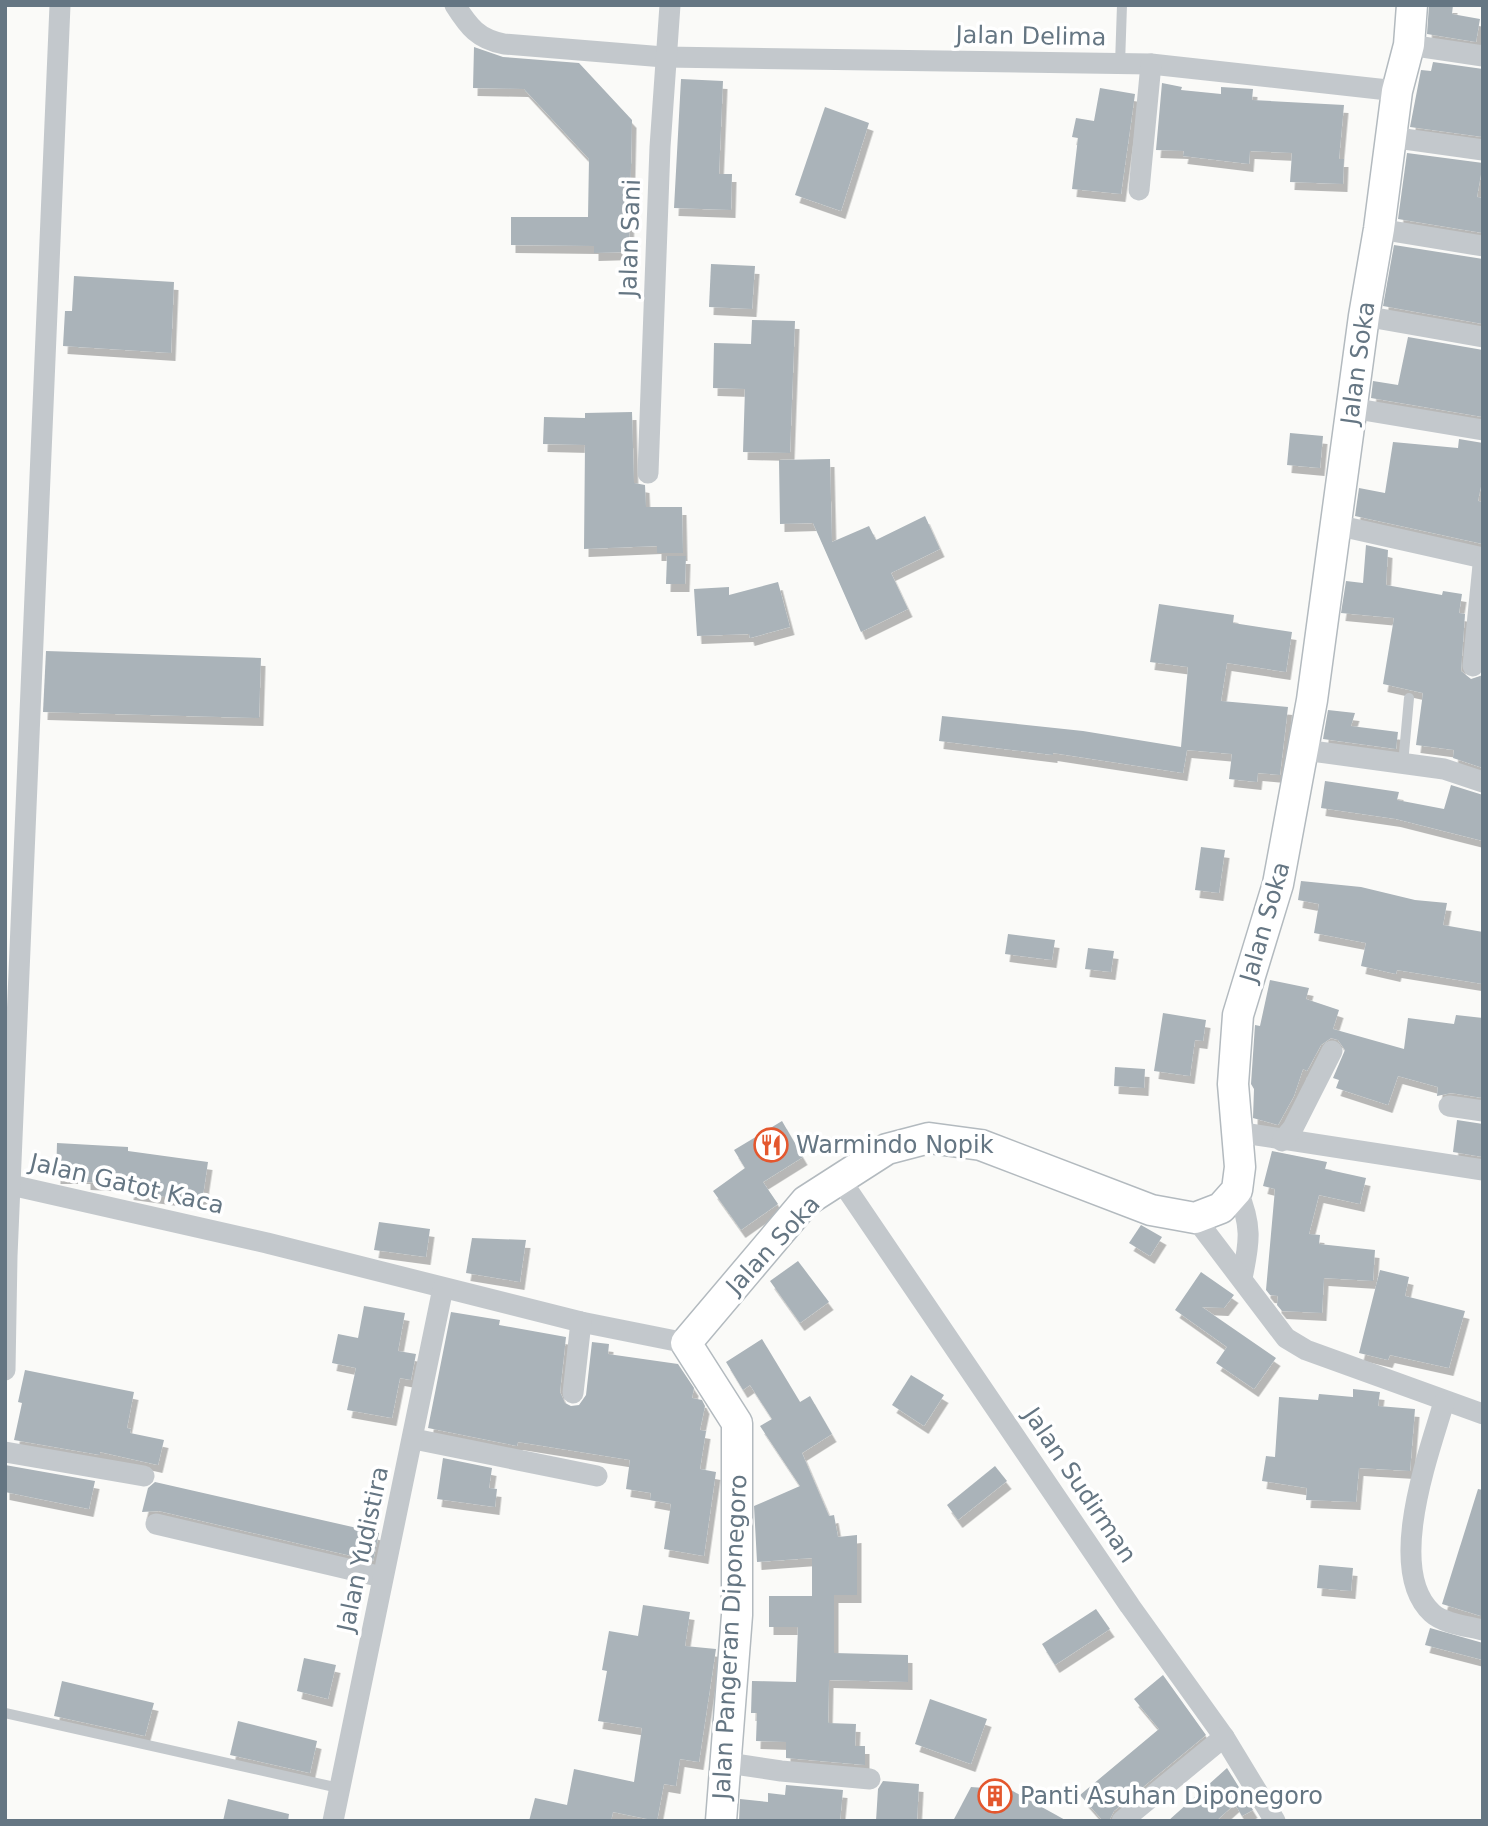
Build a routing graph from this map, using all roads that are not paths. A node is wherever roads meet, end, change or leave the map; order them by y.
1 (60, 5) edge
2 (456, 5) edge
3 (670, 5) edge
4 (1122, 5) edge
5 (1412, 5) edge
6 (1409, 45) junction
7 (664, 57) junction
8 (1483, 57) edge
9 (1120, 64) junction
10 (1152, 64) junction
11 (1397, 90) junction
12 (1390, 137) junction
13 (1483, 150) edge
14 (1139, 190) dead end
15 (1379, 229) junction
16 (1483, 246) edge
17 (1364, 316) junction
18 (1483, 337) edge
19 (1351, 408) junction
20 (1483, 430) edge
21 (649, 473) dead end
22 (1336, 525) junction
23 (1483, 558) edge
24 (1483, 565) edge
25 (1473, 666) dead end
26 (1409, 698) dead end
27 (1304, 750) junction
28 (1403, 764) junction
29 (1483, 782) edge
30 (1332, 1051) dead end
31 (1449, 1106) dead end
32 (1483, 1111) edge
33 (1237, 1132) junction
34 (1282, 1141) junction
35 (1483, 1171) edge
36 (840, 1180) junction
37 (11, 1185) junction
38 (1237, 1190) junction
39 (1195, 1218) junction
40 (1241, 1278) junction
41 (443, 1288) junction
42 (581, 1322) junction
43 (6, 1342) edge
44 (686, 1343) junction
45 (5, 1370) edge
46 (573, 1393) dead end
47 (1444, 1402) junction
48 (1483, 1414) edge
49 (414, 1439) junction
50 (5, 1452) edge
51 (144, 1476) dead end
52 (597, 1476) dead end
53 (156, 1524) dead end
54 (383, 1577) junction
55 (1483, 1630) edge
56 (5, 1713) edge
57 (1224, 1737) junction
58 (728, 1763) junction
59 (870, 1779) dead end
60 (339, 1788) junction
61 (333, 1821) edge
62 (721, 1821) edge
63 (1122, 1821) edge
64 (1275, 1821) edge

1 - 37 street, Jalan Gatot Kaca
2 - 7 street, Jalan Delima
3 - 7 street, Jalan Sani
4 - 9 lane
5 - 6 street, Jalan Soka
6 - 8 street
6 - 11 street, Jalan Soka
7 - 9 street, Jalan Delima
7 - 21 street, Jalan Sani
9 - 10 street, Jalan Delima
10 - 11 street, Jalan Delima
10 - 14 street
11 - 12 street, Jalan Soka
12 - 13 street
12 - 15 street, Jalan Soka
15 - 16 street
15 - 17 street, Jalan Soka
17 - 18 street
17 - 19 street, Jalan Soka
19 - 20 street
19 - 22 street, Jalan Soka
22 - 23 street
22 - 27 street, Jalan Soka
24 - 25 street
26 - 28 lane
27 - 28 street
27 - 33 street, Jalan Soka
28 - 29 street
30 - 34 street
31 - 32 street
33 - 34 street
33 - 38 street, Jalan Soka
34 - 35 street
36 - 39 street, Jalan Soka
36 - 44 street, Jalan Soka
36 - 57 street, Jalan Sudirman
37 - 41 street, Jalan Gatot Kaca
37 - 43 street
38 - 39 street
38 - 40 street
39 - 40 street
40 - 47 street
41 - 42 street, Jalan Gatot Kaca
41 - 49 street, Jalan Yudistira
42 - 44 street, Jalan Gatot Kaca
42 - 46 street
43 - 45 street
44 - 58 street, Jalan Pangeran Diponegoro
47 - 48 street
47 - 55 street
49 - 52 street
49 - 54 street, Jalan Yudistira
50 - 51 street
53 - 54 street
54 - 60 street, Jalan Yudistira
56 - 60 lane
57 - 63 street
57 - 64 street, Jalan Sudirman
58 - 59 street
58 - 62 street, Jalan Pangeran Diponegoro
60 - 61 street, Jalan Yudistira

